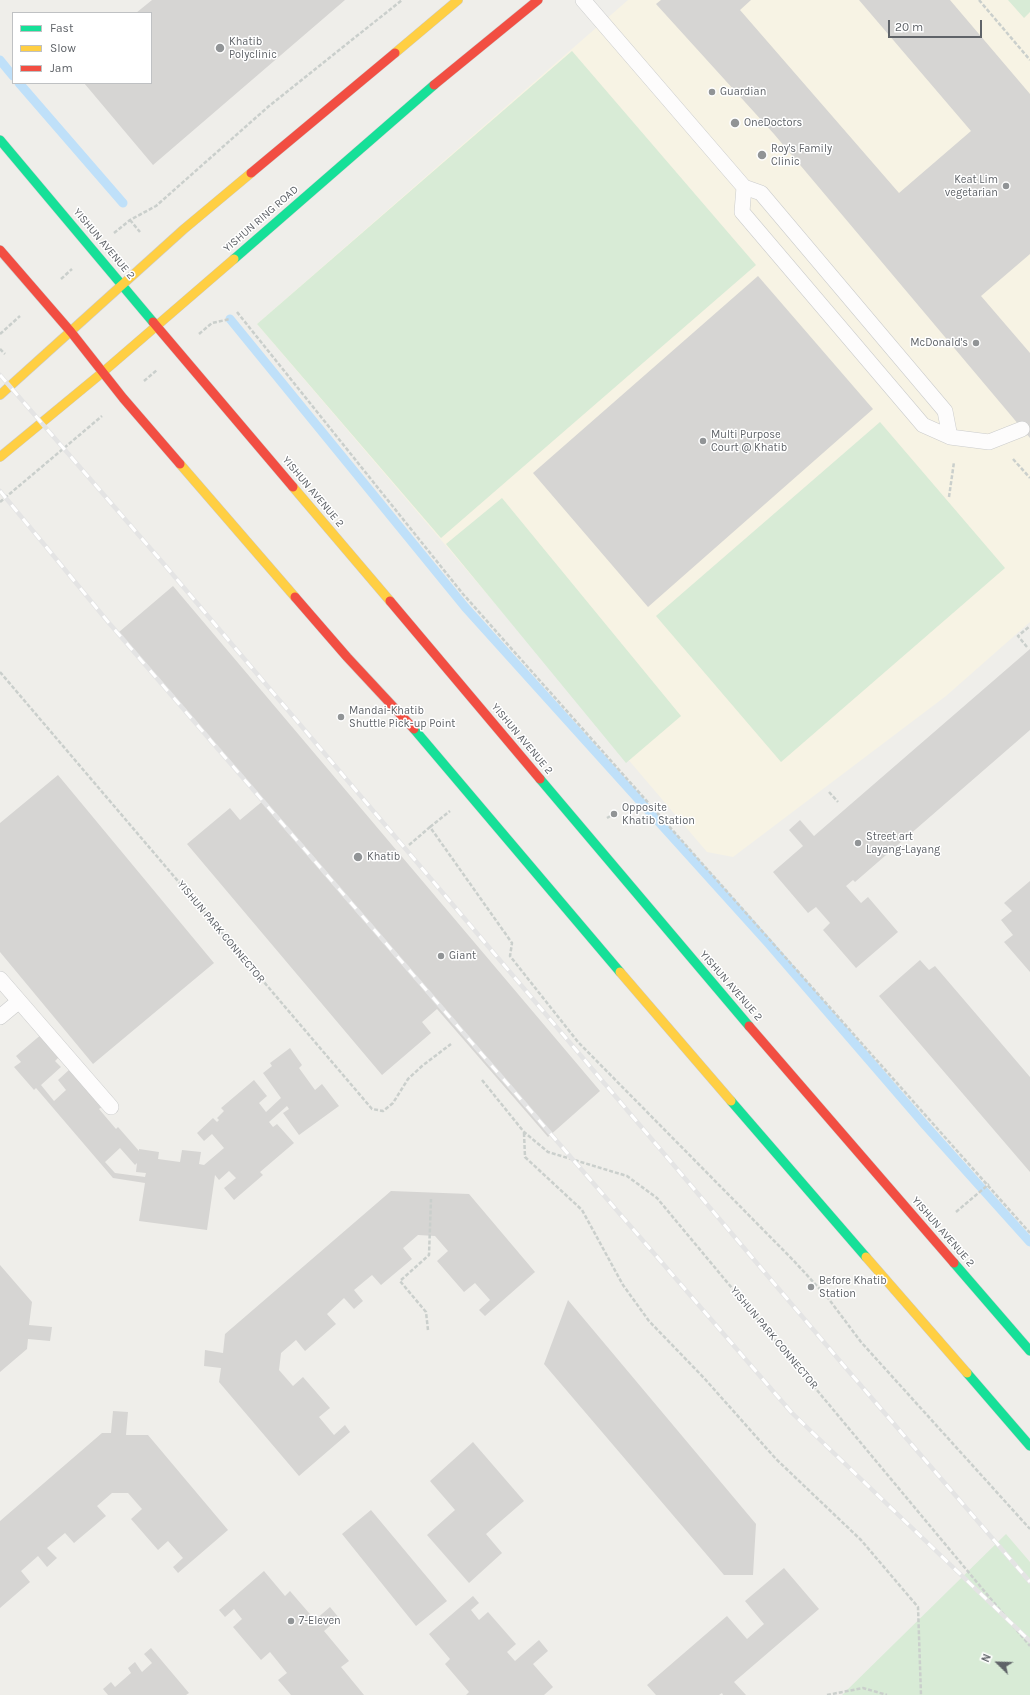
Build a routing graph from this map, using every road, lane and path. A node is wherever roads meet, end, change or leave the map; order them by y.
1 (402, 0) edge
2 (458, 0) edge
3 (538, 0) edge
4 (583, 0) edge
5 (978, 0) edge
6 (1030, 60) edge
7 (0, 140) edge
8 (744, 187) junction
9 (0, 250) edge
10 (94, 250) junction
11 (122, 283) junction
12 (40, 296) junction
13 (237, 312) dead end
14 (230, 319) dead end
15 (212, 323) dead end
16 (156, 325) junction
17 (71, 332) junction
18 (0, 334) edge
19 (103, 372) junction
20 (0, 395) edge
21 (1022, 429) dead end
22 (78, 436) dead end
23 (954, 437) junction
24 (0, 457) edge
25 (949, 497) dead end
26 (0, 502) edge
27 (1030, 626) edge
28 (1027, 647) dead end
29 (0, 672) edge
30 (829, 792) dead end
31 (838, 802) dead end
32 (409, 845) dead end
33 (0, 980) edge
34 (18, 1002) junction
35 (0, 1017) edge
36 (451, 1044) dead end
37 (482, 1080) dead end
38 (111, 1107) dead end
39 (524, 1132) junction
40 (988, 1185) junction
41 (431, 1199) dead end
42 (956, 1212) dead end
43 (1030, 1233) edge
44 (428, 1330) dead end
45 (1030, 1351) edge
46 (1030, 1446) edge
47 (1030, 1529) edge
48 (1030, 1646) edge
49 (827, 1695) edge
50 (887, 1695) edge
51 (921, 1695) edge

1 - 10 path
2 - 11 main road
3 - 16 main road, YISHUN RING ROAD
4 - 8 lane
5 - 6 path
7 - 10 main road, YISHUN AVENUE 2
8 - 23 lane
8 - 23 lane
9 - 12 main road
10 - 11 main road, YISHUN AVENUE 2
10 - 12 path
11 - 16 main road, YISHUN AVENUE 2
11 - 17 main road
12 - 17 main road
12 - 18 path
13 - 40 path
14 - 15 path
16 - 19 main road, YISHUN RING ROAD
16 - 45 main road, YISHUN AVENUE 2
17 - 19 main road
17 - 20 main road
19 - 24 main road, YISHUN RING ROAD
19 - 46 main road
21 - 23 lane
22 - 26 path
23 - 25 path
27 - 28 path
29 - 36 path, YISHUN PARK CONNECTOR
30 - 31 path
32 - 47 path
33 - 34 lane
34 - 35 lane
34 - 38 lane
37 - 39 path, YISHUN PARK CONNECTOR
39 - 48 path, YISHUN PARK CONNECTOR
39 - 51 path
40 - 42 path
40 - 43 path
41 - 44 path
49 - 50 path

